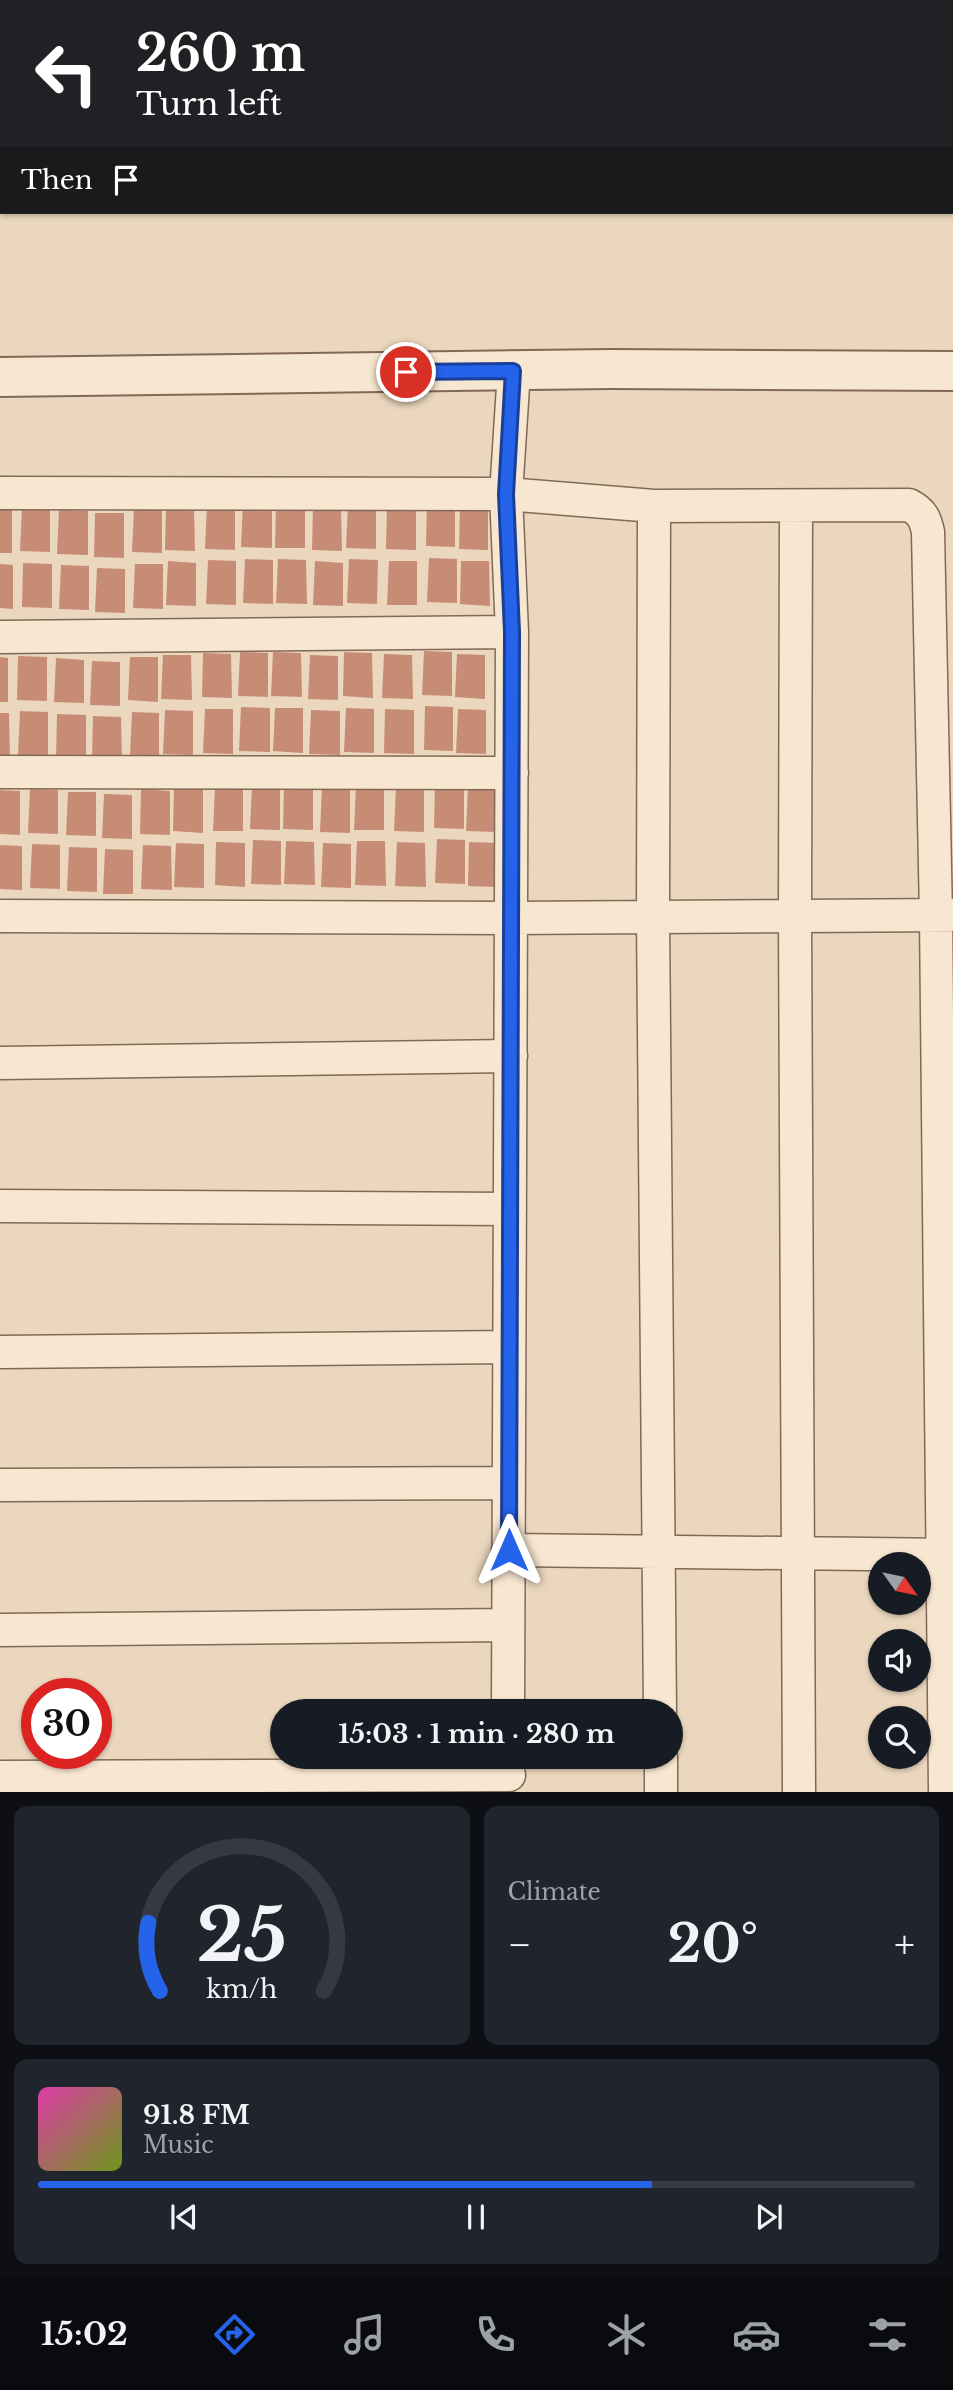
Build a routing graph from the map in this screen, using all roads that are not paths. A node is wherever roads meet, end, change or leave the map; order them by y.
1 (513, 371) junction
2 (953, 371) edge
3 (0, 377) edge
4 (0, 493) edge
5 (506, 494) junction
6 (654, 506) junction
7 (796, 506) junction
8 (512, 632) junction
9 (0, 637) edge
10 (0, 772) edge
11 (512, 774) junction
12 (945, 915) edge
13 (0, 916) edge
14 (795, 916) junction
15 (653, 917) junction
16 (511, 918) junction
17 (511, 1056) junction
18 (0, 1063) edge
19 (0, 1206) edge
20 (510, 1209) junction
21 (509, 1347) junction
22 (0, 1352) edge
23 (509, 1483) junction
24 (0, 1485) edge
25 (509, 1550) junction
26 (659, 1552) junction
27 (798, 1553) junction
28 (948, 1555) edge
29 (508, 1625) junction
30 (0, 1630) edge
31 (508, 1699) edge
32 (660, 1699) edge
33 (661, 1769) edge
34 (509, 1774) edge
35 (0, 1777) edge
36 (661, 1791) edge
37 (799, 1791) edge
38 (945, 1791) edge

1 - 2 street
1 - 3 street
1 - 5 street
4 - 5 street
5 - 6 street
5 - 8 street
6 - 7 street
6 - 15 street
7 - 12 street
7 - 14 street
8 - 9 street
8 - 11 street
10 - 11 street
11 - 16 street
12 - 14 street
12 - 28 street
13 - 16 street
14 - 15 street
14 - 27 street
15 - 16 street
15 - 26 street
16 - 17 street
17 - 18 street
17 - 20 street
19 - 20 street
20 - 21 street
21 - 22 street
21 - 23 street
23 - 24 street
23 - 25 street
25 - 26 street
25 - 29 street
26 - 27 street
26 - 32 street
27 - 28 street
27 - 37 street
28 - 38 street
29 - 30 street
29 - 31 street
33 - 36 street
34 - 35 street

